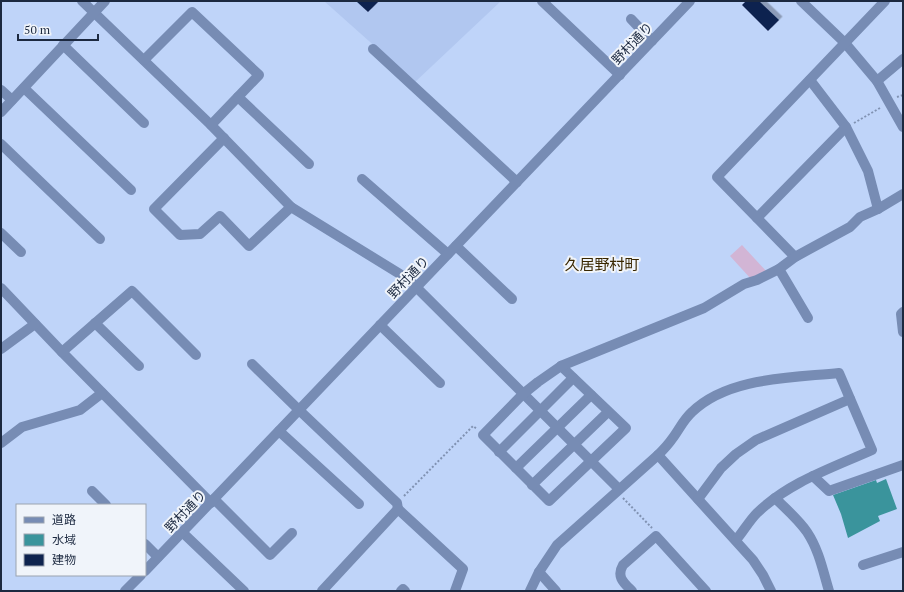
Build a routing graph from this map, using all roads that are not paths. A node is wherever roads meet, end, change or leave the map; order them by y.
1 (82, 1) edge
2 (105, 1) edge
3 (542, 1) edge
4 (801, 1) edge
5 (885, 1) edge
6 (688, 2) edge
7 (94, 13) junction
8 (631, 19) dead end
9 (652, 41) junction
10 (845, 43) junction
11 (63, 45) junction
12 (373, 49) dead end
13 (903, 59) edge
14 (144, 60) junction
15 (620, 75) junction
16 (810, 80) junction
17 (876, 81) junction
18 (24, 88) junction
19 (1, 90) edge
20 (238, 97) junction
21 (12, 100) junction
22 (1, 112) edge
23 (899, 113) edge
24 (144, 122) dead end
25 (210, 125) junction
26 (846, 127) junction
27 (903, 127) edge
28 (224, 138) junction
29 (1, 144) edge
30 (309, 164) dead end
31 (362, 179) dead end
32 (517, 182) junction
33 (131, 190) dead end
34 (903, 194) edge
35 (291, 207) junction
36 (878, 209) junction
37 (757, 218) junction
38 (1, 232) edge
39 (100, 239) dead end
40 (456, 246) junction
41 (21, 252) dead end
42 (448, 254) junction
43 (795, 257) junction
44 (778, 269) junction
45 (416, 287) junction
46 (1, 288) edge
47 (512, 300) dead end
48 (903, 312) edge
49 (808, 318) dead end
50 (96, 322) junction
51 (35, 324) junction
52 (380, 325) junction
53 (903, 332) edge
54 (1, 349) edge
55 (62, 352) junction
56 (196, 355) dead end
57 (252, 364) dead end
58 (139, 366) dead end
59 (561, 366) junction
60 (573, 378) junction
61 (538, 382) junction
62 (440, 383) dead end
63 (515, 386) junction
64 (102, 392) junction
65 (523, 394) junction
66 (591, 395) junction
67 (850, 399) junction
68 (299, 410) junction
69 (540, 411) junction
70 (608, 412) junction
71 (557, 428) junction
72 (279, 431) junction
73 (1, 443) edge
74 (574, 445) junction
75 (499, 452) junction
76 (658, 455) junction
77 (590, 462) junction
78 (903, 465) edge
79 (516, 468) junction
80 (813, 476) junction
81 (532, 485) junction
82 (92, 491) dead end
83 (617, 491) junction
84 (774, 498) junction
85 (698, 499) junction
86 (213, 501) junction
87 (105, 504) edge
88 (359, 504) dead end
89 (398, 506) junction
90 (182, 532) junction
91 (292, 533) dead end
92 (736, 540) junction
93 (146, 545) edge
94 (903, 552) edge
95 (158, 557) junction
96 (863, 565) dead end
97 (146, 570) edge
98 (538, 572) junction
99 (140, 576) edge
100 (125, 591) edge
101 (244, 591) edge
102 (322, 591) edge
103 (401, 591) edge
104 (405, 591) edge
105 (455, 591) edge
106 (530, 591) edge
107 (556, 591) edge
108 (632, 591) edge
109 (706, 591) edge
110 (771, 591) edge
111 (829, 591) edge

1 - 7 street
2 - 7 street
3 - 15 street
4 - 10 street
5 - 10 street
6 - 9 street, 野村通り
7 - 11 street
7 - 14 street
8 - 9 street
9 - 15 street, 野村通り
10 - 16 street
10 - 17 street
11 - 18 street
11 - 24 street
12 - 32 street
13 - 17 street
14 - 20 street
14 - 25 street
15 - 32 street, 野村通り
16 - 26 street
16 - 37 street
17 - 23 street
18 - 21 street
18 - 33 street
19 - 21 street
20 - 25 street
20 - 30 street
21 - 22 street
23 - 27 street
25 - 28 street
26 - 36 street
26 - 37 street
28 - 35 street
28 - 35 street
29 - 39 street
31 - 42 street
32 - 40 street, 野村通り
34 - 36 street
35 - 45 street
36 - 43 street
37 - 43 street
38 - 41 street
40 - 42 street, 野村通り
40 - 47 street
42 - 45 street, 野村通り
43 - 44 street
44 - 49 street
44 - 59 street
45 - 52 street, 野村通り
45 - 63 street
46 - 51 street
48 - 53 street
50 - 55 street
50 - 56 street
50 - 58 street
51 - 54 street
51 - 55 street
52 - 62 street
52 - 68 street, 野村通り
55 - 64 street
57 - 68 street
59 - 60 street
59 - 61 street
60 - 66 street
60 - 69 street
61 - 63 street
61 - 65 street
63 - 65 street
64 - 73 street
64 - 86 street
65 - 69 street
65 - 75 street
66 - 70 street
66 - 71 street
67 - 76 street
67 - 80 street
67 - 85 street
68 - 72 street, 野村通り
68 - 89 street
69 - 71 street
69 - 75 street
70 - 74 street
70 - 77 street
71 - 74 street
71 - 79 street
72 - 86 street, 野村通り
72 - 88 street
74 - 77 street
74 - 81 street
75 - 79 street
76 - 83 street
76 - 85 street
77 - 81 street
77 - 83 street
78 - 80 street
79 - 81 street
80 - 84 street
82 - 87 street
83 - 98 street
84 - 92 street
84 - 111 street
85 - 92 street
86 - 90 street, 野村通り
86 - 91 street
89 - 102 street
89 - 105 street
90 - 95 street, 野村通り
90 - 101 street
92 - 110 street
93 - 95 street
94 - 96 street
95 - 97 street, 野村通り
98 - 106 street
98 - 107 street
99 - 100 street
103 - 104 street
108 - 109 street

